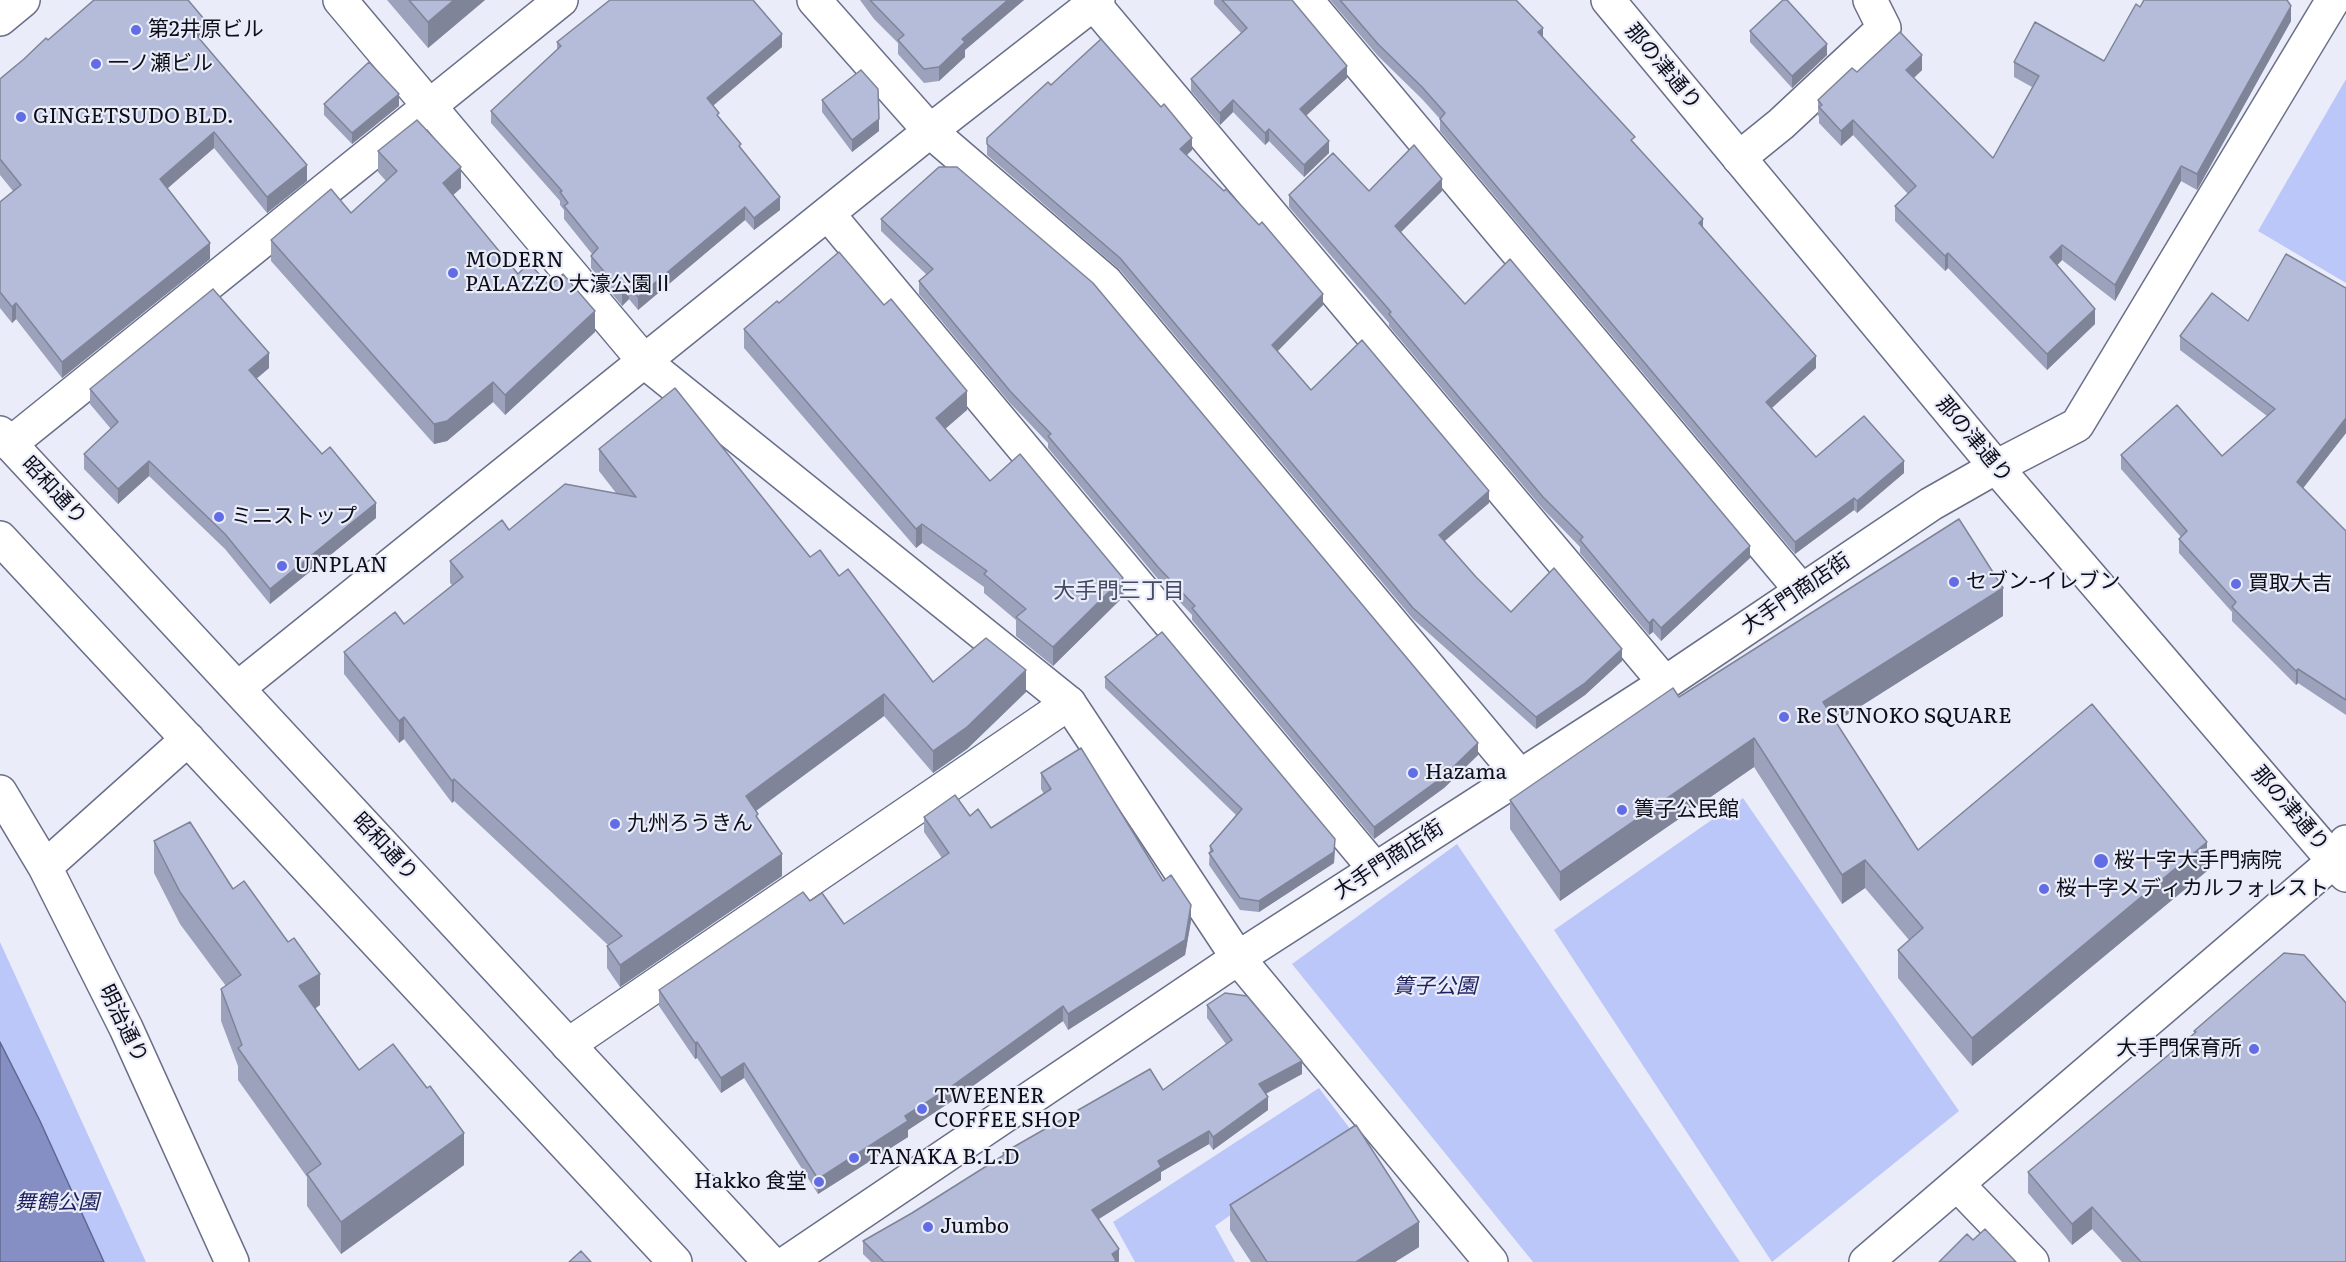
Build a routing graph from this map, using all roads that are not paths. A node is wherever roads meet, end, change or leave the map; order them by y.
1 (23, 0) edge
2 (340, 0) edge
3 (561, 0) edge
4 (814, 0) edge
5 (1306, 0) edge
6 (1608, 0) edge
7 (1870, 0) edge
8 (2333, 0) edge
9 (2339, 0) edge
10 (1096, 2) edge
11 (2346, 4) edge
12 (0, 19) edge
13 (428, 107) junction
14 (930, 131) junction
15 (1739, 158) junction
16 (828, 214) junction
17 (645, 362) junction
18 (5, 439) edge
19 (1996, 466) junction
20 (0, 538) edge
21 (1801, 590) junction
22 (1665, 682) junction
23 (238, 688) junction
24 (1069, 703) junction
25 (188, 739) junction
26 (1519, 776) junction
27 (0, 792) edge
28 (2342, 860) edge
29 (45, 867) junction
30 (1375, 869) junction
31 (1238, 958) junction
32 (568, 1045) junction
33 (1958, 1185) junction
34 (232, 1262) edge
35 (675, 1262) edge
36 (770, 1262) edge
37 (788, 1262) edge
38 (1491, 1262) edge
39 (1866, 1262) edge
40 (2032, 1262) edge

1 - 12 street
2 - 13 street
3 - 13 street
4 - 14 street
5 - 21 street
6 - 15 street, 那の津通り
7 - 15 street
8 - 19 street, 大手門商店街
9 - 11 street
10 - 14 street
10 - 22 street
13 - 17 street
13 - 18 street
14 - 16 street
14 - 26 street
15 - 19 street, 那の津通り
16 - 17 street
16 - 30 street
17 - 23 street
17 - 24 street
18 - 23 street, 昭和通り
19 - 21 street, 大手門商店街
19 - 28 street, 那の津通り
20 - 25 street
21 - 22 street, 大手門商店街
22 - 26 street, 大手門商店街
23 - 32 street, 昭和通り
24 - 31 street
24 - 32 street
25 - 29 street
25 - 35 street
26 - 30 street, 大手門商店街
27 - 29 street, 明治通り
28 - 33 street
29 - 34 street, 明治通り
30 - 31 street, 大手門商店街
31 - 37 street, 大手門商店街
31 - 38 street
32 - 36 street, 昭和通り
33 - 39 street
33 - 40 street

